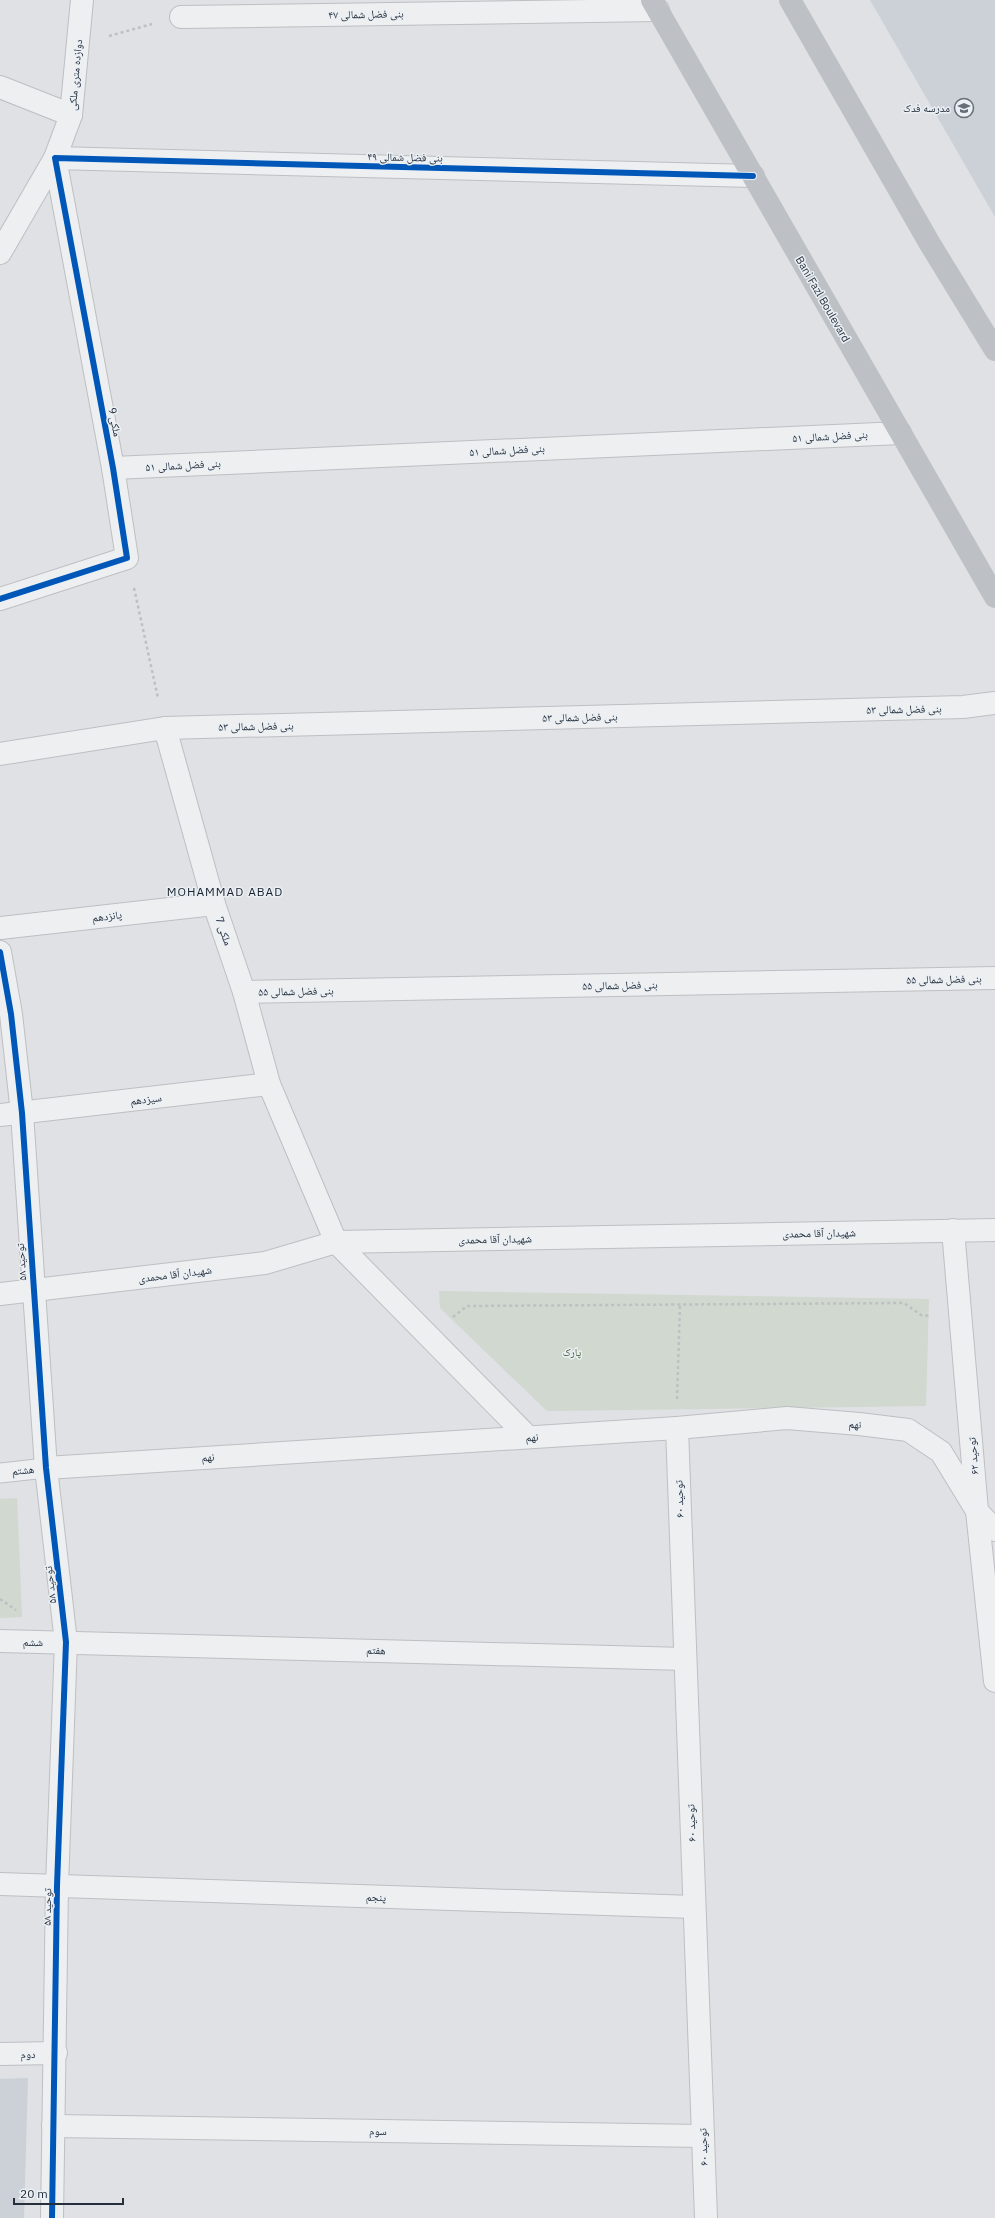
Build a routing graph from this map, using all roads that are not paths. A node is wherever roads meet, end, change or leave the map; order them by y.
1 (82, 0) edge
2 (790, 0) edge
3 (655, 5) edge
4 (181, 17) road end
5 (0, 87) edge
6 (71, 115) junction
7 (55, 158) junction
8 (754, 176) junction
9 (0, 253) edge
10 (995, 350) edge
11 (900, 433) junction
12 (114, 468) junction
13 (995, 597) edge
14 (0, 599) edge
15 (995, 703) edge
16 (165, 728) junction
17 (0, 754) edge
18 (214, 904) junction
19 (0, 928) edge
20 (0, 952) edge
21 (995, 978) edge
22 (244, 992) junction
23 (269, 1084) junction
24 (22, 1113) junction
25 (0, 1115) edge
26 (954, 1230) junction
27 (995, 1230) edge
28 (336, 1242) junction
29 (33, 1291) junction
30 (0, 1294) edge
31 (677, 1428) junction
32 (528, 1437) junction
33 (46, 1468) junction
34 (0, 1473) edge
35 (977, 1511) junction
36 (995, 1530) edge
37 (0, 1641) edge
38 (66, 1642) junction
39 (685, 1659) junction
40 (995, 1681) edge
41 (0, 1884) edge
42 (57, 1886) junction
43 (694, 1908) junction
44 (56, 2053) junction
45 (0, 2054) edge
46 (53, 2126) junction
47 (703, 2136) junction
48 (52, 2218) edge
49 (706, 2218) edge

1 - 6 street, دوازده متری ملکی
2 - 10 main road
3 - 4 street, بنی فضل شمالی ۴۷
3 - 8 main road, Bani Fazl Boulevard
5 - 6 street
6 - 7 street, دوازده متری ملکی
7 - 8 street, بنی فضل شمالی ۴۹
7 - 9 street, دوازده متری ملکی
7 - 12 street, ملکی 9
8 - 11 main road, Bani Fazl Boulevard
11 - 12 street, بنی فضل شمالی ۵۱
11 - 13 main road, Bani Fazl Boulevard
12 - 14 street, ملکی 9
15 - 16 street, بنی فضل شمالی ۵۳
16 - 17 street
16 - 18 street, ملکی 7
18 - 19 street, پانزدهم
18 - 22 street, ملکی 7
20 - 24 street, توحید ۵۸
21 - 22 street, بنی فضل شمالی ۵۵
22 - 23 street, ملکی 7
23 - 24 street, سیزدهم
23 - 28 street, ملکی 7
24 - 25 street, سیزدهم
24 - 29 street, توحید ۵۸
26 - 27 street, شهیدان آقا محمدی
26 - 28 street, شهیدان آقا محمدی
26 - 35 street, توحید ۶۲
28 - 29 street, شهیدان آقا محمدی
28 - 32 street
29 - 30 street, شهیدان آقا محمدی
29 - 33 street, توحید ۵۸
31 - 32 street, نهم
31 - 35 street, نهم
31 - 39 street, توحید ۶۰
32 - 33 street, نهم
33 - 34 lane, هشتم
33 - 38 street, توحید ۵۸
35 - 36 street
35 - 40 street, توحید ۶۲
37 - 38 street, ششم
38 - 39 street, هفتم
38 - 42 street, توحید ۵۸
39 - 43 street, توحید ۶۰
41 - 42 street, پنجم
42 - 43 street, پنجم
42 - 44 street, توحید ۵۸
43 - 47 street, توحید ۶۰
44 - 45 street, دوم
44 - 46 street, توحید ۵۸
46 - 47 street, سوم
46 - 48 street, توحید ۵۸
47 - 49 street, توحید ۶۰

